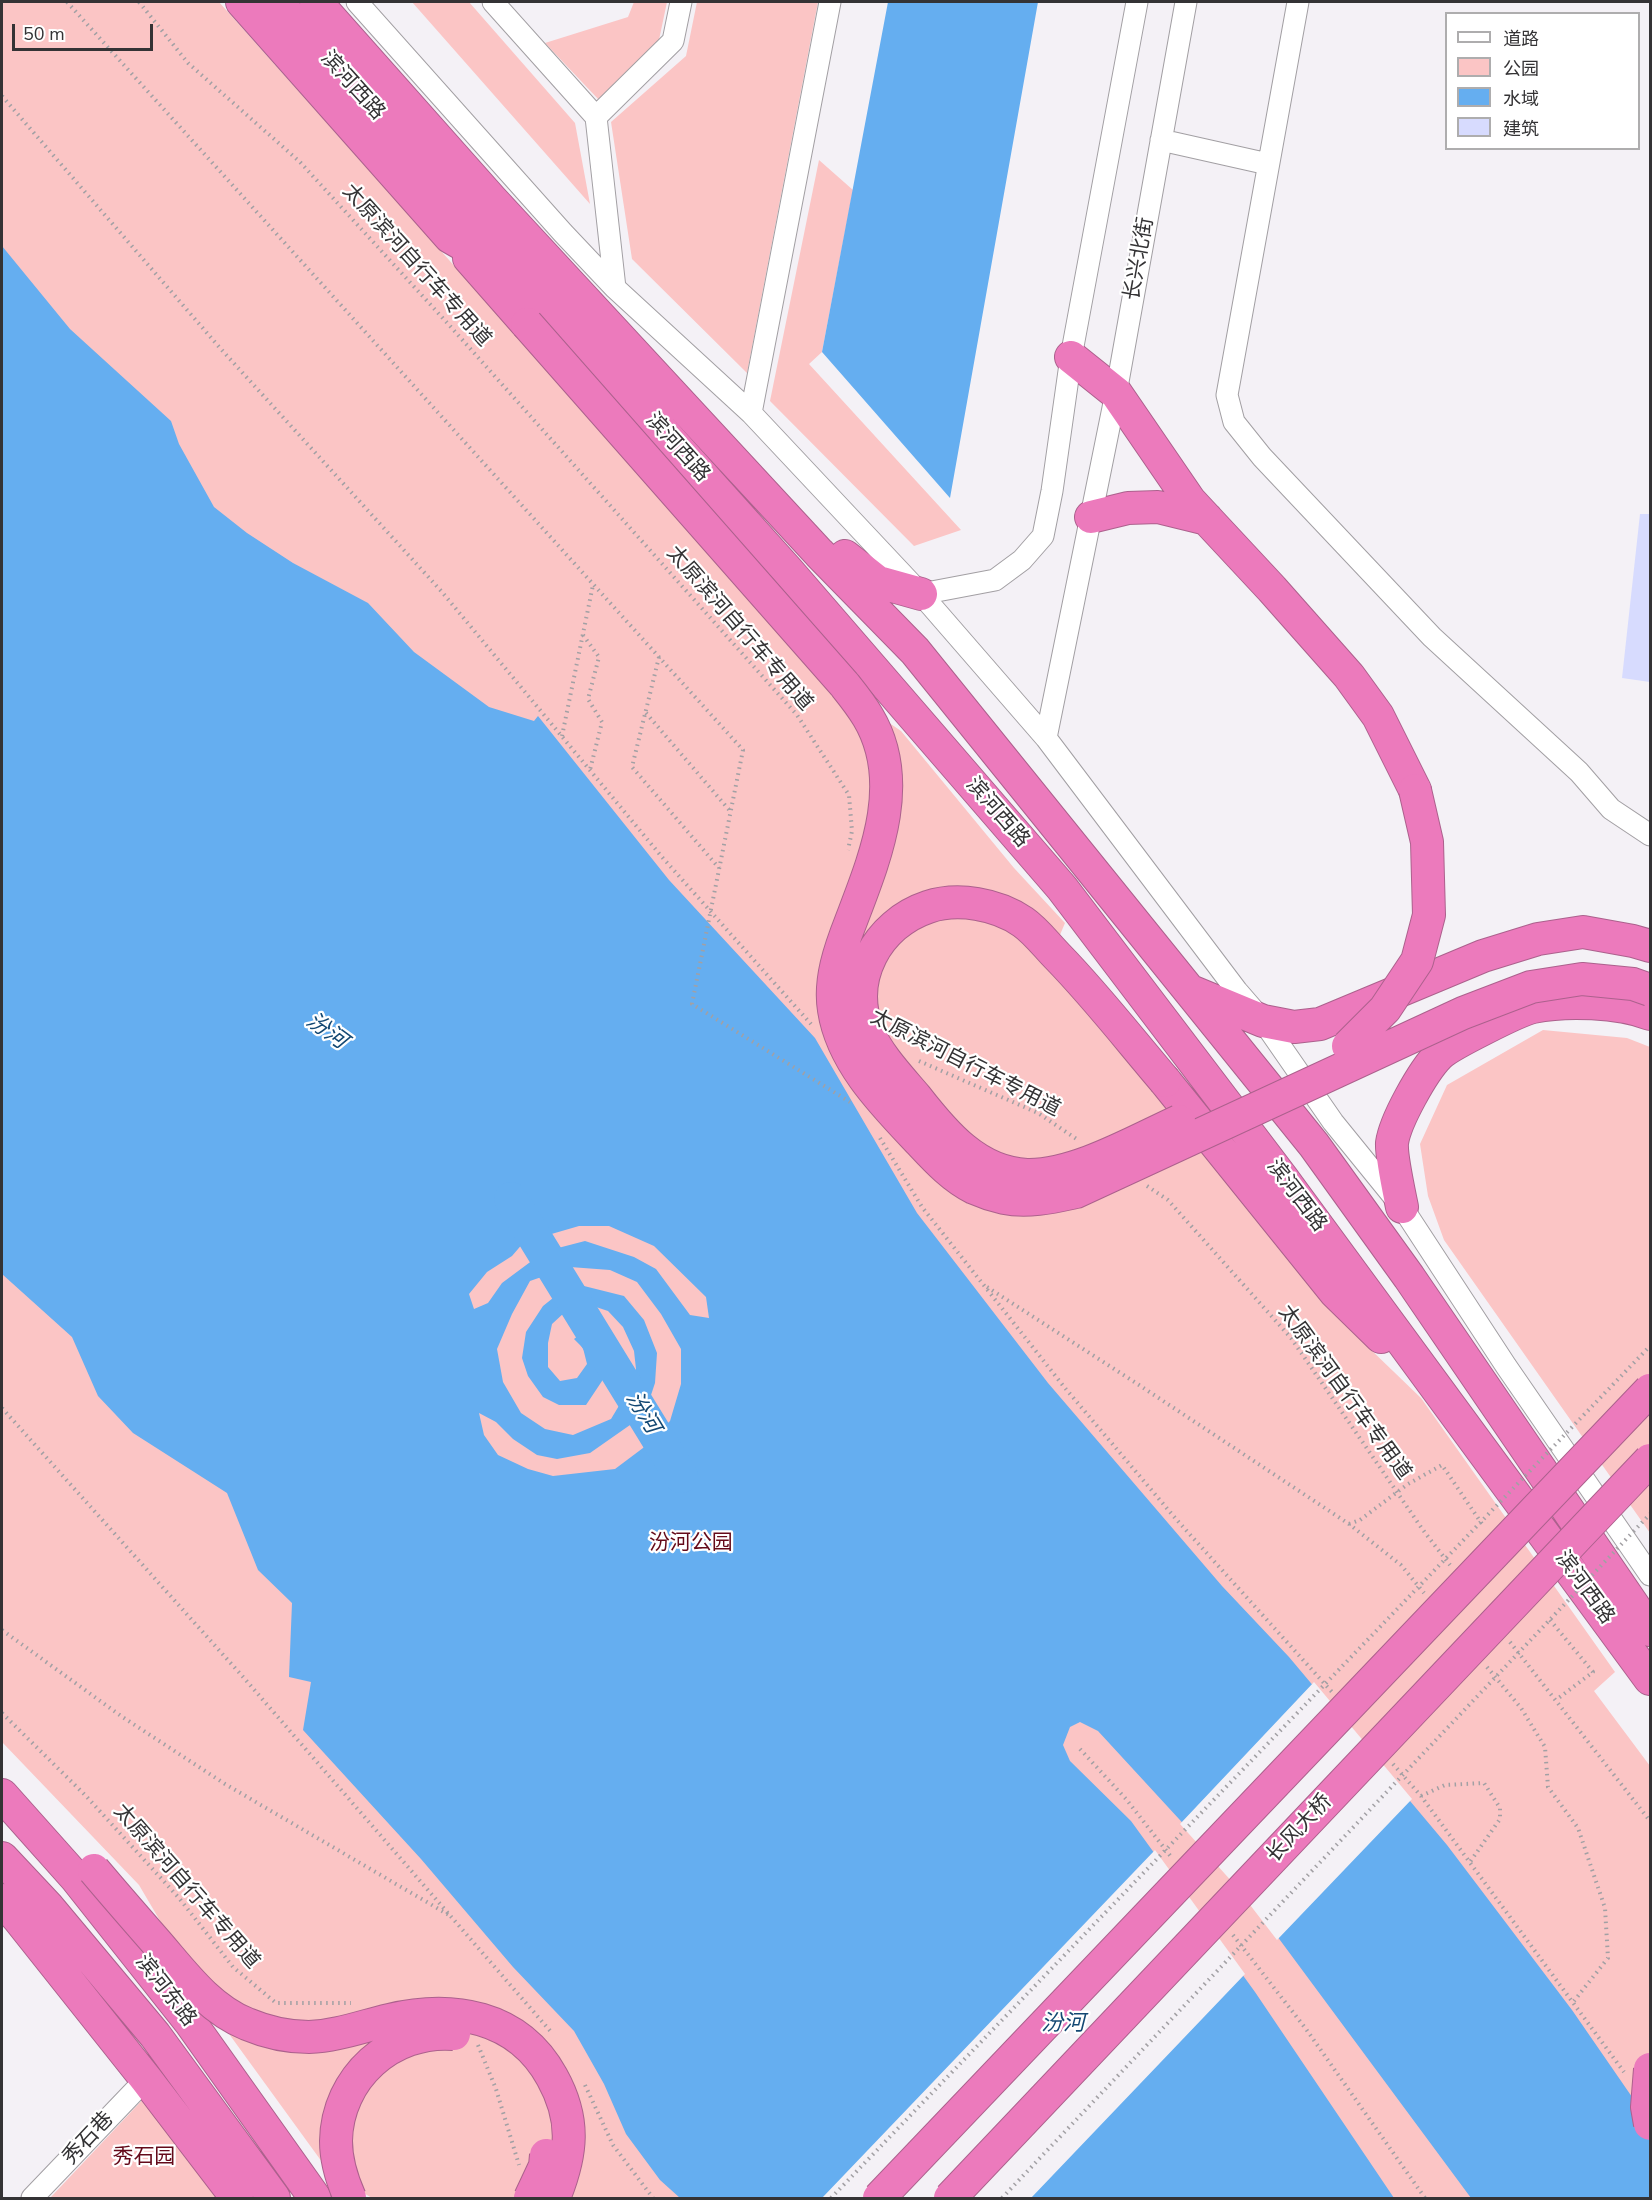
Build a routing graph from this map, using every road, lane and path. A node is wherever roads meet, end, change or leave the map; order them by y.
1 (67, 2) edge
2 (139, 2) edge
3 (242, 2) edge
4 (277, 2) edge
5 (316, 2) edge
6 (357, 2) edge
7 (493, 2) edge
8 (681, 2) edge
9 (830, 2) edge
10 (1137, 2) edge
11 (1186, 2) edge
12 (1298, 2) edge
13 (2, 96) edge
14 (596, 117) junction
15 (1161, 140) junction
16 (1268, 164) junction
17 (450, 237) junction
18 (529, 284) junction
19 (615, 288) junction
20 (595, 357) junction
21 (1071, 357) junction
22 (1116, 393) junction
23 (751, 413) junction
24 (639, 452) junction
25 (764, 491) junction
26 (1091, 517) junction
27 (1207, 519) junction
28 (593, 584) junction
29 (921, 594) junction
30 (583, 635) junction
31 (659, 656) junction
32 (645, 712) junction
33 (562, 736) junction
34 (1046, 738) junction
35 (590, 770) junction
36 (731, 812) junction
37 (1650, 835) edge
38 (848, 851) dead end
39 (719, 868) junction
40 (711, 911) junction
41 (1650, 946) edge
42 (1650, 968) edge
43 (1650, 990) edge
44 (1191, 992) junction
45 (1650, 1014) edge
46 (1263, 1021) junction
47 (815, 1030) dead end
48 (1348, 1046) junction
49 (916, 1060) dead end
50 (853, 1104) dead end
51 (875, 1129) dead end
52 (1078, 1140) dead end
53 (1138, 1180) dead end
54 (1402, 1207) junction
55 (984, 1285) junction
56 (1650, 1346) edge
57 (1650, 1390) edge
58 (1446, 1400) junction
59 (2, 1408) edge
60 (1650, 1460) edge
61 (1398, 1492) junction
62 (1650, 1514) edge
63 (1350, 1524) junction
64 (1482, 1524) junction
65 (1456, 1572) dead end
66 (1650, 1575) edge
67 (1431, 1601) dead end
68 (1550, 1620) junction
69 (2, 1630) edge
70 (1643, 1632) edge
71 (1506, 1636) dead end
72 (1484, 1663) dead end
73 (1650, 1679) edge
74 (1338, 1699) dead end
75 (1556, 1700) junction
76 (1650, 1701) edge
77 (2, 1713) edge
78 (1080, 1749) dead end
79 (1391, 1761) dead end
80 (2, 1773) edge
81 (2, 1795) edge
82 (1421, 1796) junction
83 (1650, 1821) edge
84 (1470, 1862) junction
85 (7, 1864) edge
86 (1176, 1864) dead end
87 (2, 1900) edge
88 (452, 1917) junction
89 (1227, 1928) dead end
90 (1574, 2001) junction
91 (352, 2003) dead end
92 (98, 2019) junction
93 (553, 2034) dead end
94 (478, 2044) dead end
95 (1638, 2071) edge
96 (582, 2078) dead end
97 (146, 2079) junction
98 (1650, 2124) edge
99 (525, 2185) edge
100 (32, 2199) edge
101 (237, 2199) edge
102 (274, 2199) edge
103 (315, 2199) edge
104 (350, 2199) edge
105 (554, 2199) edge
106 (653, 2199) edge
107 (831, 2199) edge
108 (879, 2199) edge
109 (950, 2199) edge
110 (1002, 2199) edge
111 (1425, 2199) edge

1 - 28 path
2 - 38 path, 太原滨河自行车专用道
3 - 17 highway
4 - 18 highway, 滨河西路
5 - 25 highway, 滨河西路
6 - 19 street
7 - 14 street
8 - 14 street
9 - 23 street
10 - 21 street
11 - 15 street, 长兴北街
12 - 16 street
13 - 33 path
14 - 19 street
15 - 16 street
15 - 22 street, 长兴北街
16 - 37 street
17 - 18 highway
17 - 24 highway, bridge
18 - 20 highway, 滨河西路
19 - 23 street
20 - 24 highway
20 - 58 highway, 滨河西路
21 - 22 highway
21 - 29 street
22 - 26 street, 长兴北街
22 - 27 highway
23 - 29 street
24 - 43 highway, bridge
25 - 29 highway
25 - 44 highway, 滨河西路
26 - 27 highway
26 - 34 street, 长兴北街
27 - 48 highway, bridge
28 - 30 path
28 - 31 path
29 - 34 street
30 - 33 path
30 - 35 path
31 - 32 path
31 - 36 path
32 - 36 path
32 - 39 path
33 - 35 path
34 - 46 street
35 - 40 path
36 - 39 path
39 - 40 path
40 - 47 path
40 - 50 path
41 - 46 highway
42 - 48 highway
44 - 46 highway
44 - 70 highway, 滨河西路
45 - 54 highway
46 - 54 street
48 - 58 highway, bridge
49 - 52 path, 太原滨河自行车专用道
51 - 55 path
53 - 61 path, 太原滨河自行车专用道
54 - 66 street
55 - 63 path
55 - 74 path
56 - 64 path, bridge
57 - 108 highway, bridge
58 - 70 highway, 滨河西路
59 - 88 path
60 - 109 highway, 长风大桥, bridge
61 - 63 path
61 - 64 path
61 - 65 path, 太原滨河自行车专用道
62 - 68 path, bridge
63 - 67 path
64 - 107 path, bridge
68 - 75 path
68 - 110 path, bridge
69 - 88 path
70 - 73 highway, 滨河西路
70 - 76 highway
71 - 75 path
72 - 90 path
75 - 83 path
77 - 91 path, 太原滨河自行车专用道
78 - 86 path
79 - 82 path
80 - 105 highway, bridge
81 - 103 highway, 滨河东路
82 - 84 path
82 - 84 path
84 - 90 path
85 - 92 highway
85 - 102 highway, 滨河东路
87 - 92 highway
88 - 93 path
89 - 111 path
90 - 95 path
92 - 97 highway
94 - 99 path
95 - 98 highway, bridge
96 - 106 path
97 - 100 street, 秀石巷
97 - 101 highway
99 - 104 highway, bridge

